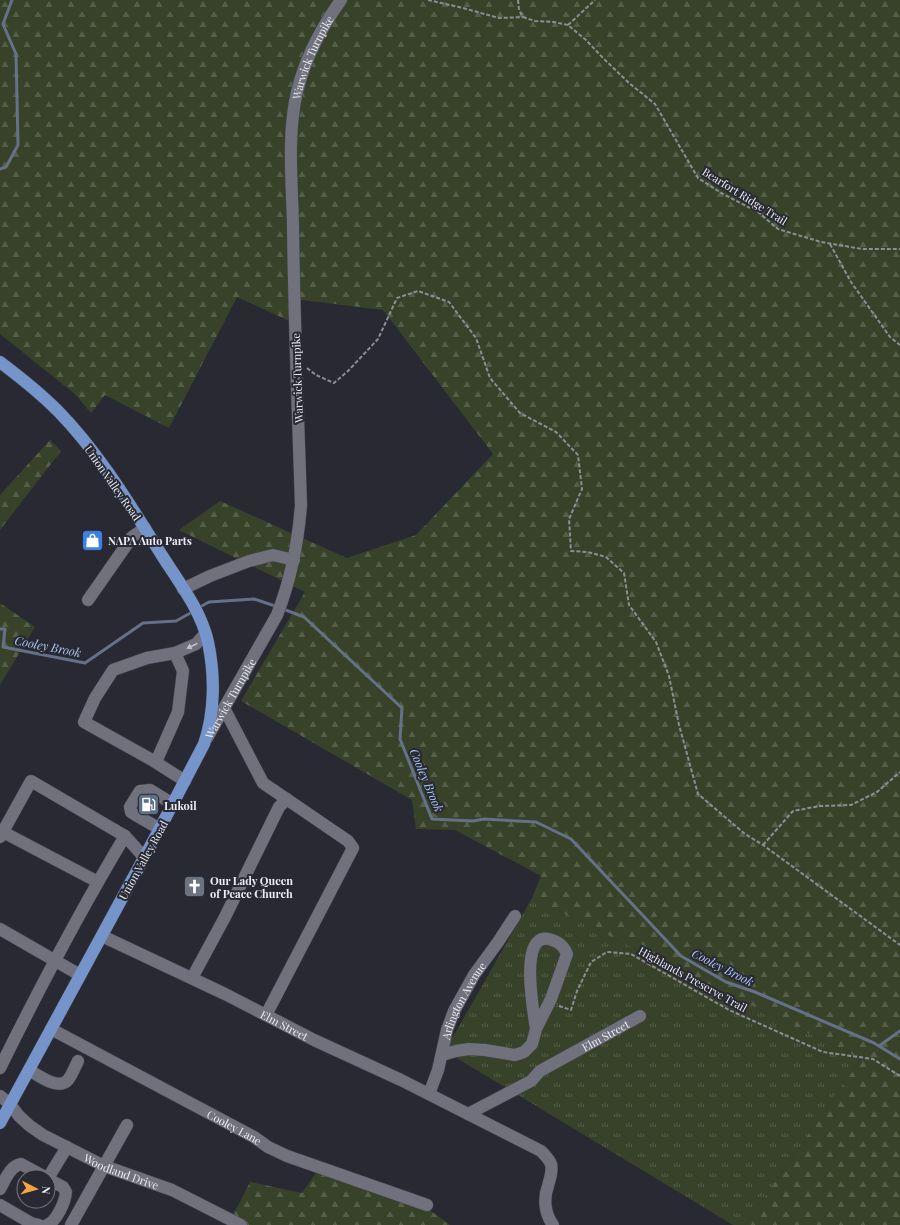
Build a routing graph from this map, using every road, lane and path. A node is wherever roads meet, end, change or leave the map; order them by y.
1 (341, 0) edge
2 (428, 0) edge
3 (518, 0) edge
4 (595, 0) edge
5 (523, 17) junction
6 (568, 26) junction
7 (830, 244) junction
8 (900, 249) edge
9 (900, 345) edge
10 (296, 360) junction
11 (0, 362) edge
12 (145, 528) junction
13 (294, 560) junction
14 (183, 589) junction
15 (88, 600) dead end
16 (205, 634) junction
17 (175, 653) junction
18 (224, 708) junction
19 (204, 744) junction
20 (156, 762) junction
21 (900, 772) edge
22 (185, 781) junction
23 (287, 799) junction
24 (173, 804) junction
25 (160, 829) junction
26 (1, 834) edge
27 (125, 836) junction
28 (763, 845) junction
29 (144, 856) junction
30 (98, 882) junction
31 (514, 916) dead end
32 (0, 929) edge
33 (102, 936) junction
34 (900, 945) edge
35 (54, 960) junction
36 (80, 975) junction
37 (192, 978) junction
38 (550, 1002) junction
39 (266, 1015) junction
40 (640, 1016) dead end
41 (51, 1029) junction
42 (536, 1029) junction
43 (442, 1055) junction
44 (78, 1061) dead end
45 (0, 1068) edge
46 (29, 1070) junction
47 (900, 1076) edge
48 (429, 1094) junction
49 (0, 1096) edge
50 (10, 1104) junction
51 (468, 1114) junction
52 (0, 1123) edge
53 (127, 1125) dead end
54 (67, 1147) junction
55 (104, 1166) junction
56 (30, 1169) edge
57 (54, 1169) edge
58 (56, 1183) edge
59 (0, 1189) edge
60 (427, 1205) dead end
61 (1, 1207) edge
62 (39, 1225) edge
63 (48, 1225) edge
64 (72, 1225) edge
65 (241, 1225) edge
66 (553, 1225) edge

1 - 10 street, Warwick Turnpike
2 - 5 path
3 - 5 path
4 - 6 path
5 - 6 path
6 - 7 path, Bearfort Ridge Trail
7 - 8 path, Bearfort Ridge Trail
7 - 9 path
10 - 13 street, Warwick Turnpike
10 - 28 path
11 - 12 main road, Union Valley Road
12 - 14 main road, Union Valley Road
12 - 15 street
13 - 14 street
13 - 18 street, Warwick Turnpike
14 - 16 main road, Union Valley Road
16 -> 17 street
16 - 19 main road, Union Valley Road
17 - 20 street
17 - 20 street
18 - 19 street, Warwick Turnpike
18 - 23 street
19 - 22 main road, Union Valley Road
20 - 22 street
21 - 28 path
22 - 24 main road, Union Valley Road
23 - 37 street
23 - 39 street
24 - 25 main road, Union Valley Road
24 - 25 street
25 - 29 main road, Union Valley Road
26 - 27 street
26 - 30 street
27 - 29 street
27 - 30 street
28 - 34 path
29 - 33 main road, Union Valley Road
30 - 35 street
31 - 43 street, Arlington Avenue
32 - 35 street
33 - 36 main road, Union Valley Road
33 - 37 street, Elm Street
35 - 36 street
35 - 45 street
36 - 41 main road, Union Valley Road
37 - 39 street, Elm Street
38 - 42 street
38 - 42 street
38 - 47 path, Highlands Preserve Trail
39 - 48 street, Elm Street
40 - 51 street, Elm Street
41 - 46 main road, Union Valley Road
41 - 60 street, Cooley Lane
42 - 43 street
43 - 48 street, Arlington Avenue
44 - 46 street
46 - 50 main road, Union Valley Road
48 - 51 street, Elm Street
49 - 50 street, Woodland Drive
50 - 52 main road, Union Valley Road
50 - 54 street, Woodland Drive
51 - 66 street, Elm Street
53 - 55 street
54 - 55 street, Woodland Drive
54 - 57 street
55 - 64 street
55 - 65 street, Woodland Drive
56 - 59 street
58 - 63 street
61 - 62 street

